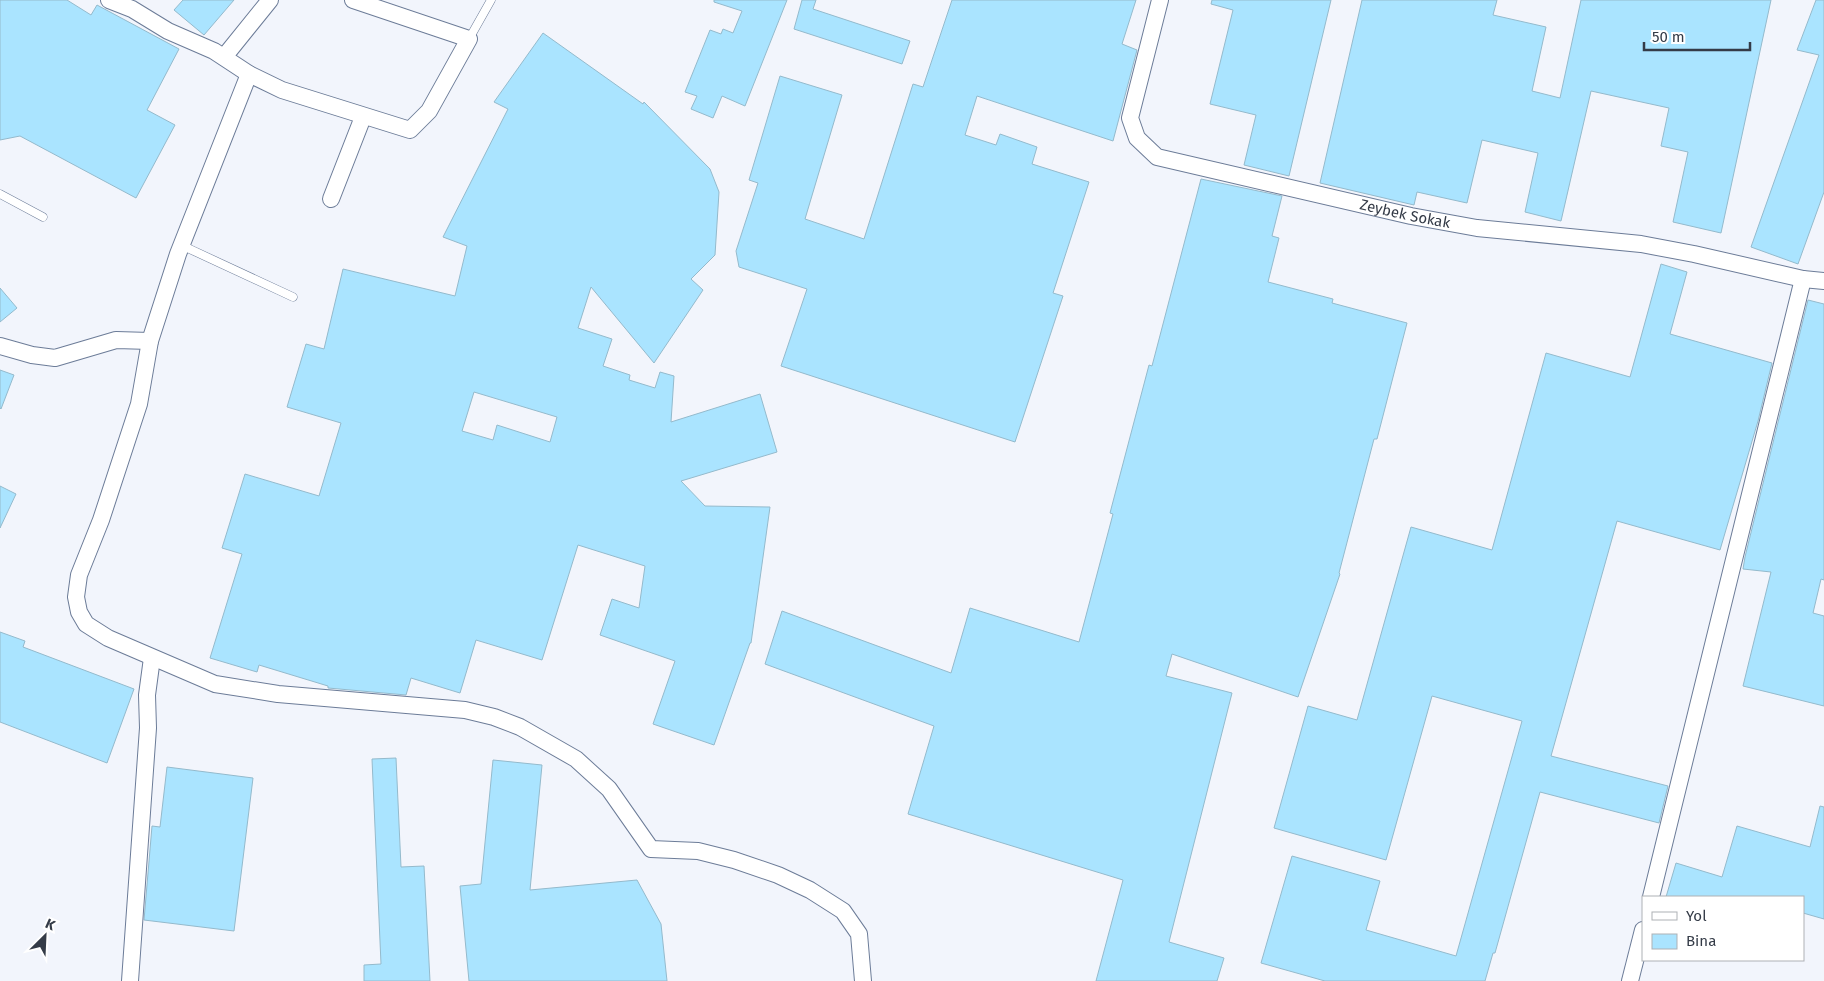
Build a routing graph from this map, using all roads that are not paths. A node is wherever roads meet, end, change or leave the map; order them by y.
1 (108, 0) edge
2 (270, 0) edge
3 (353, 0) edge
4 (491, 0) edge
5 (1160, 0) edge
6 (469, 39) junction
7 (224, 58) junction
8 (249, 74) junction
9 (363, 116) junction
10 (0, 194) edge
11 (331, 199) dead end
12 (43, 217) dead end
13 (181, 245) junction
14 (1803, 279) junction
15 (1824, 281) edge
16 (292, 297) dead end
17 (150, 341) junction
18 (0, 346) edge
19 (152, 658) junction
20 (1651, 896) edge
21 (1642, 934) edge
22 (130, 981) edge
23 (864, 981) edge
24 (1630, 981) edge

1 - 7 street
2 - 7 street
3 - 6 street
4 - 6 lane
5 - 14 street, Zeybek Sokak
6 - 9 street
7 - 8 street
8 - 9 street
8 - 13 street
9 - 11 street
10 - 12 lane
13 - 16 lane
13 - 17 street
14 - 15 street, Zeybek Sokak
14 - 20 street
17 - 18 street
17 - 19 street
19 - 22 street
19 - 23 street
21 - 24 street

